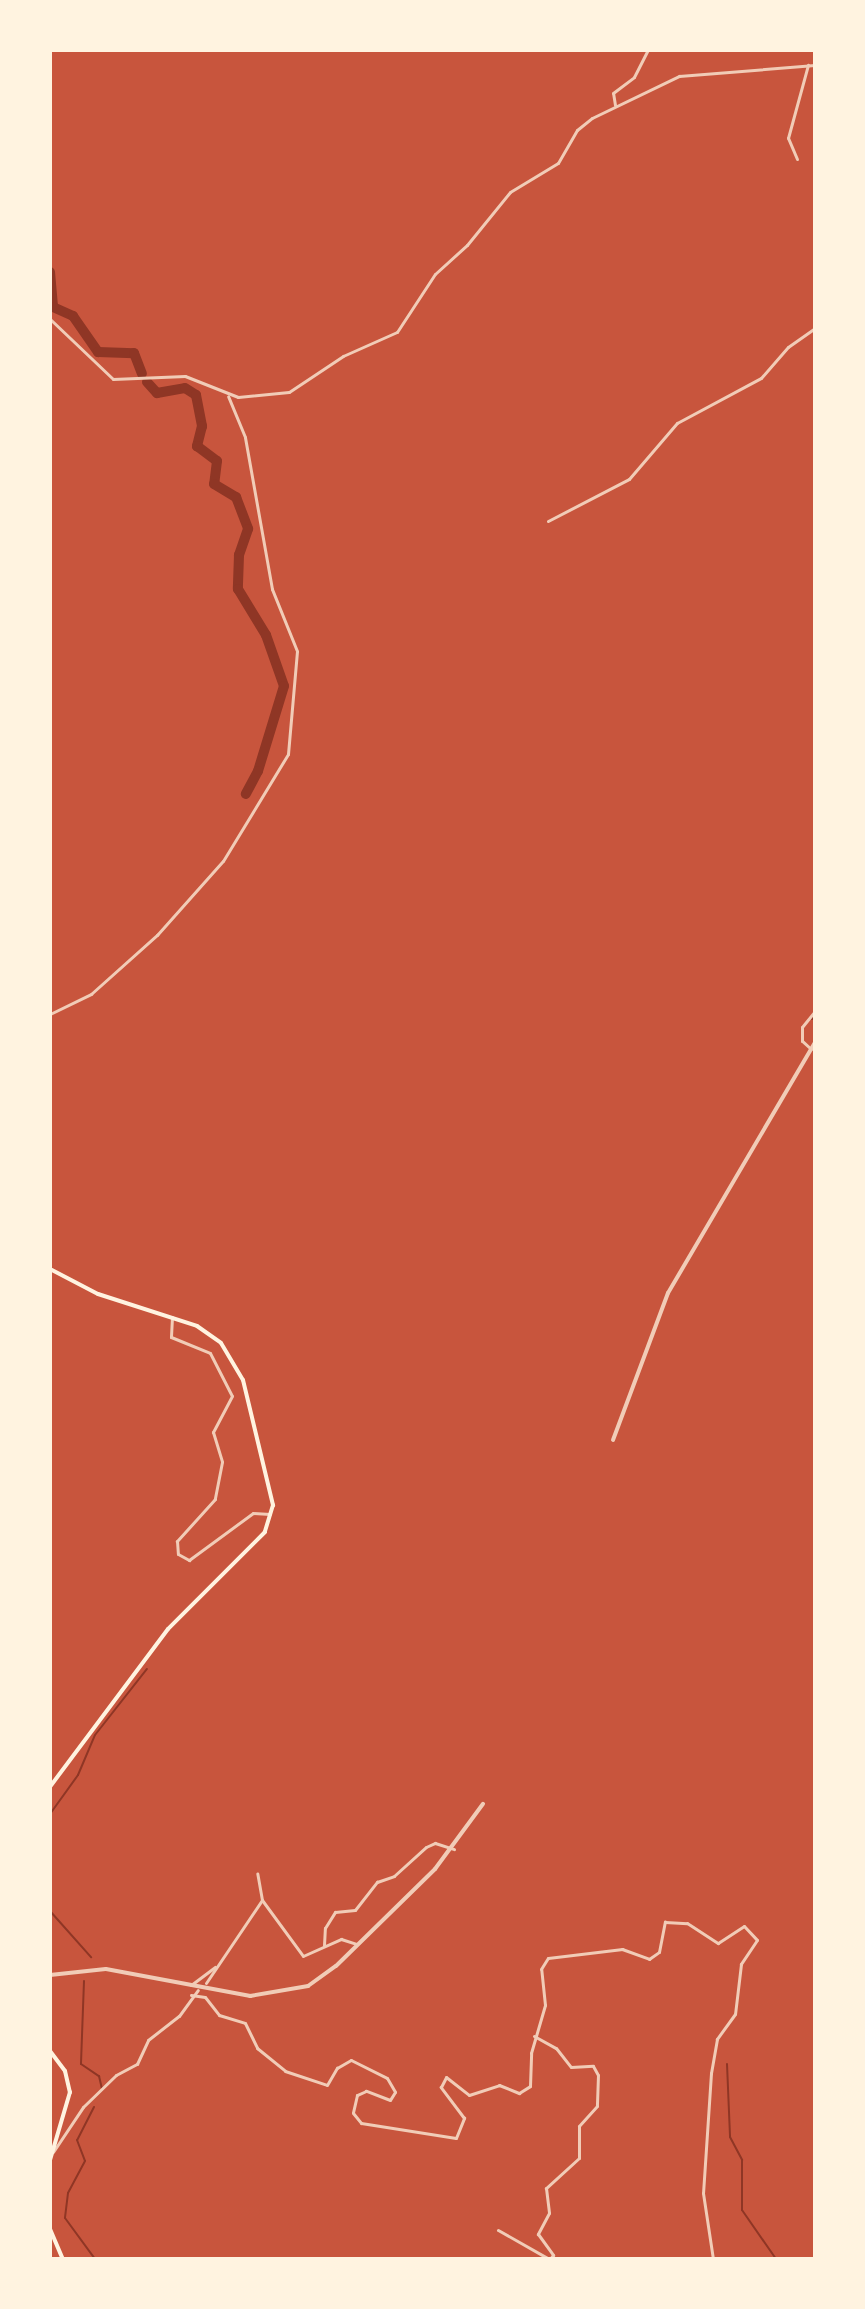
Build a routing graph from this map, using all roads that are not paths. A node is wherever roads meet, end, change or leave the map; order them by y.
1 (648, 50) edge
2 (808, 65) junction
3 (815, 65) edge
4 (615, 105) junction
5 (797, 159) dead end
6 (50, 319) edge
7 (815, 328) edge
8 (228, 396) junction
9 (548, 521) dead end
10 (815, 1011) edge
11 (50, 1014) edge
12 (815, 1042) edge
13 (811, 1049) junction
14 (50, 1269) edge
15 (172, 1317) junction
16 (613, 1440) dead end
17 (272, 1514) junction
18 (50, 1787) edge
19 (483, 1804) dead end
20 (454, 1849) junction
21 (257, 1873) dead end
22 (262, 1900) junction
23 (357, 1944) junction
24 (324, 1945) junction
25 (215, 1967) junction
26 (50, 1975) edge
27 (206, 1983) dead end
28 (191, 1985) junction
29 (198, 1990) dead end
30 (191, 1995) junction
31 (534, 2036) junction
32 (50, 2051) edge
33 (53, 2152) junction
34 (50, 2160) edge
35 (50, 2229) edge
36 (498, 2230) dead end
37 (63, 2259) edge
38 (549, 2259) edge
39 (713, 2259) edge

1 - 4 street
2 - 3 street
2 - 4 street
2 - 5 street
4 - 8 street
6 - 8 street
7 - 9 street
8 - 11 street
10 - 13 street
12 - 13 street
13 - 16 street
14 - 15 main road
15 - 17 main road
15 - 17 street
17 - 18 main road
19 - 20 street
20 - 23 street
20 - 24 street
21 - 22 street
22 - 24 street
22 - 25 street
23 - 24 street
23 - 28 street
25 - 27 street
25 - 28 street
26 - 28 street
29 - 30 street
30 - 31 street
30 - 33 street
31 - 38 street
31 - 39 street
32 - 33 main road
33 - 34 main road
35 - 37 main road
36 - 38 street

